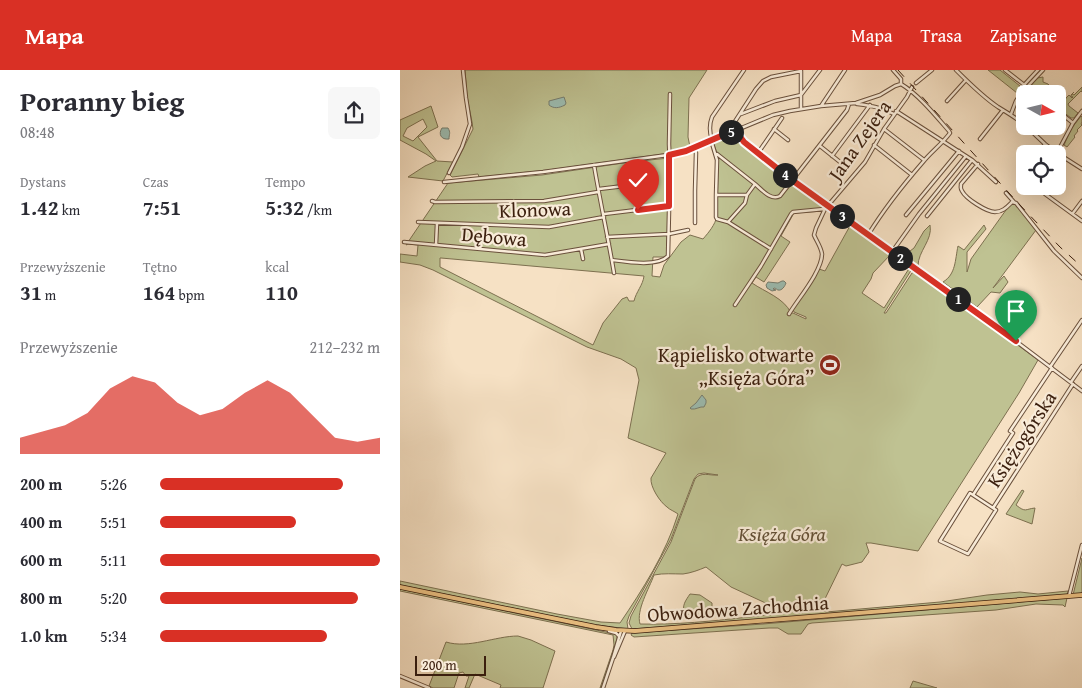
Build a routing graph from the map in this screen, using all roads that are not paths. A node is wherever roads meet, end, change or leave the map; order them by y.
1 (464, 70) edge
2 (744, 70) edge
3 (800, 70) edge
4 (820, 70) edge
5 (845, 70) edge
6 (893, 70) edge
7 (932, 70) edge
8 (956, 70) edge
9 (1005, 70) edge
10 (1038, 70) edge
11 (1042, 70) edge
12 (966, 80) junction
13 (916, 83) dead end
14 (901, 84) junction
15 (1025, 85) edge
16 (1027, 85) edge
17 (1027, 85) edge
18 (912, 87) dead end
19 (909, 90) junction
20 (670, 94) dead end
21 (801, 95) junction
22 (947, 101) dead end
23 (1016, 102) edge
24 (856, 103) junction
25 (849, 104) junction
26 (870, 105) junction
27 (821, 106) junction
28 (802, 109) junction
29 (1003, 110) junction
30 (895, 113) junction
31 (1081, 113) edge
32 (1011, 114) junction
33 (739, 115) junction
34 (1066, 117) edge
35 (782, 118) dead end
36 (1016, 118) edge
37 (1073, 123) junction
38 (884, 128) junction
39 (774, 129) junction
40 (735, 130) junction
41 (1036, 135) edge
42 (980, 139) dead end
43 (711, 140) junction
44 (788, 140) dead end
45 (943, 141) junction
46 (1045, 144) edge
47 (1061, 145) edge
48 (820, 146) junction
49 (874, 146) junction
50 (694, 147) junction
51 (959, 152) junction
52 (758, 153) junction
53 (716, 154) junction
54 (669, 155) junction
55 (832, 156) junction
56 (966, 156) junction
57 (1066, 159) edge
58 (924, 160) junction
59 (972, 160) junction
60 (978, 164) junction
61 (594, 165) junction
62 (845, 166) dead end
63 (1082, 169) edge
64 (449, 173) dead end
65 (912, 175) junction
66 (792, 180) junction
67 (444, 182) dead end
68 (996, 182) dead end
69 (649, 184) dead end
70 (755, 184) junction
71 (598, 191) junction
72 (1006, 193) dead end
73 (716, 195) junction
74 (747, 195) junction
75 (1047, 195) edge
76 (432, 201) dead end
77 (1082, 201) edge
78 (1015, 202) junction
79 (669, 206) junction
80 (828, 206) junction
81 (825, 209) junction
82 (1073, 213) junction
83 (906, 215) dead end
84 (604, 216) junction
85 (927, 216) dead end
86 (1082, 221) edge
87 (418, 222) dead end
88 (728, 222) junction
89 (437, 223) junction
90 (695, 223) dead end
91 (688, 230) dead end
92 (669, 234) junction
93 (868, 235) junction
94 (607, 237) junction
95 (404, 242) dead end
96 (609, 244) junction
97 (436, 245) junction
98 (582, 249) junction
99 (771, 249) junction
100 (892, 252) junction
101 (583, 259) dead end
102 (612, 260) junction
103 (614, 273) dead end
104 (1082, 278) edge
105 (735, 305) dead end
106 (789, 314) dead end
107 (1082, 320) edge
108 (1082, 366) edge
109 (1051, 367) junction
110 (1072, 383) junction
111 (1082, 391) edge
112 (973, 495) junction
113 (993, 508) junction
114 (1082, 545) edge
115 (400, 587) edge
116 (1082, 595) edge
117 (1069, 596) junction
118 (598, 627) junction
119 (623, 631) junction
120 (619, 638) junction
121 (614, 658) junction
122 (400, 676) edge
123 (429, 688) edge
124 (603, 688) edge

1 - 64 street
2 - 43 street
3 - 21 street
3 - 33 street
4 - 21 street
5 - 27 street
6 - 14 street
7 - 13 street
8 - 12 street
9 - 15 street
10 - 16 street
11 - 17 street
12 - 22 street
12 - 29 street
14 - 19 street
14 - 24 street
18 - 19 street, Jana Zejera
19 - 30 street, Jana Zejera
19 - 45 street
20 - 54 street
21 - 28 street
21 - 33 street
23 - 32 street
24 - 25 street
24 - 26 street
25 - 27 street
25 - 48 street
26 - 30 street
26 - 55 street
27 - 28 street
28 - 40 street
29 - 32 street
29 - 42 street
30 - 38 street, Jana Zejera
30 - 45 street
31 - 37 street
32 - 36 street
33 - 40 street
34 - 37 street
35 - 39 street
37 - 47 street
38 - 49 street, Jana Zejera
38 - 58 street
39 - 44 street
39 - 52 street
40 - 43 street
40 - 52 street, Księżogórska
41 - 46 street
43 - 50 street
43 - 53 street
45 - 51 street
45 - 58 street
48 - 55 street
48 - 66 street
49 - 65 street
49 - 80 street, Jana Zejera
50 - 54 street
50 - 90 street
51 - 56 street
51 - 83 street
52 - 66 street, Księżogórska
53 - 70 street
53 - 73 street
54 - 61 street
54 - 79 street
55 - 62 street
56 - 59 street
56 - 100 street
57 - 63 street
58 - 65 street
59 - 60 street
59 - 85 street
60 - 68 street
60 - 78 street
61 - 67 street
61 - 71 street
65 - 93 street
66 - 70 street
66 - 80 street, Księżogórska
69 - 71 street
70 - 74 street
71 - 76 street
71 - 84 street
72 - 78 street
73 - 74 street
73 - 88 street
74 - 88 street
75 - 82 street
77 - 82 street
78 - 104 street
79 - 84 street, Klonowa
79 - 92 street
80 - 81 street, Jana Zejera
80 - 93 street, Księżogórska
81 - 99 street
81 - 106 street, Jana Zejera
82 - 86 street
84 - 89 street, Klonowa
84 - 94 street
87 - 89 street, Klonowa
88 - 99 street
89 - 97 street
91 - 92 street
92 - 94 street
92 - 102 street
93 - 100 street, Księżogórska
94 - 96 street
95 - 97 street, Dębowa
96 - 98 street, Dębowa
96 - 102 street
97 - 98 street, Dębowa
98 - 101 street
99 - 105 street
100 - 109 street, Księżogórska
102 - 103 street
107 - 109 street
108 - 110 street
109 - 110 street, Księżogórska
109 - 112 street, Księżogórska
110 - 111 street, Księżogórska
110 - 113 street, Księżogórska
112 - 113 street, Księżogórska
112 - 113 street, Księżogórska
114 - 117 street
115 - 118 main road, Obwodowa Zachodnia
116 - 117 main road, Obwodowa Zachodnia
117 - 119 main road, Obwodowa Zachodnia
118 - 119 main road, Obwodowa Zachodnia
118 - 120 street
119 - 120 street
119 - 121 street
120 - 121 street
121 - 124 street
122 - 123 street

